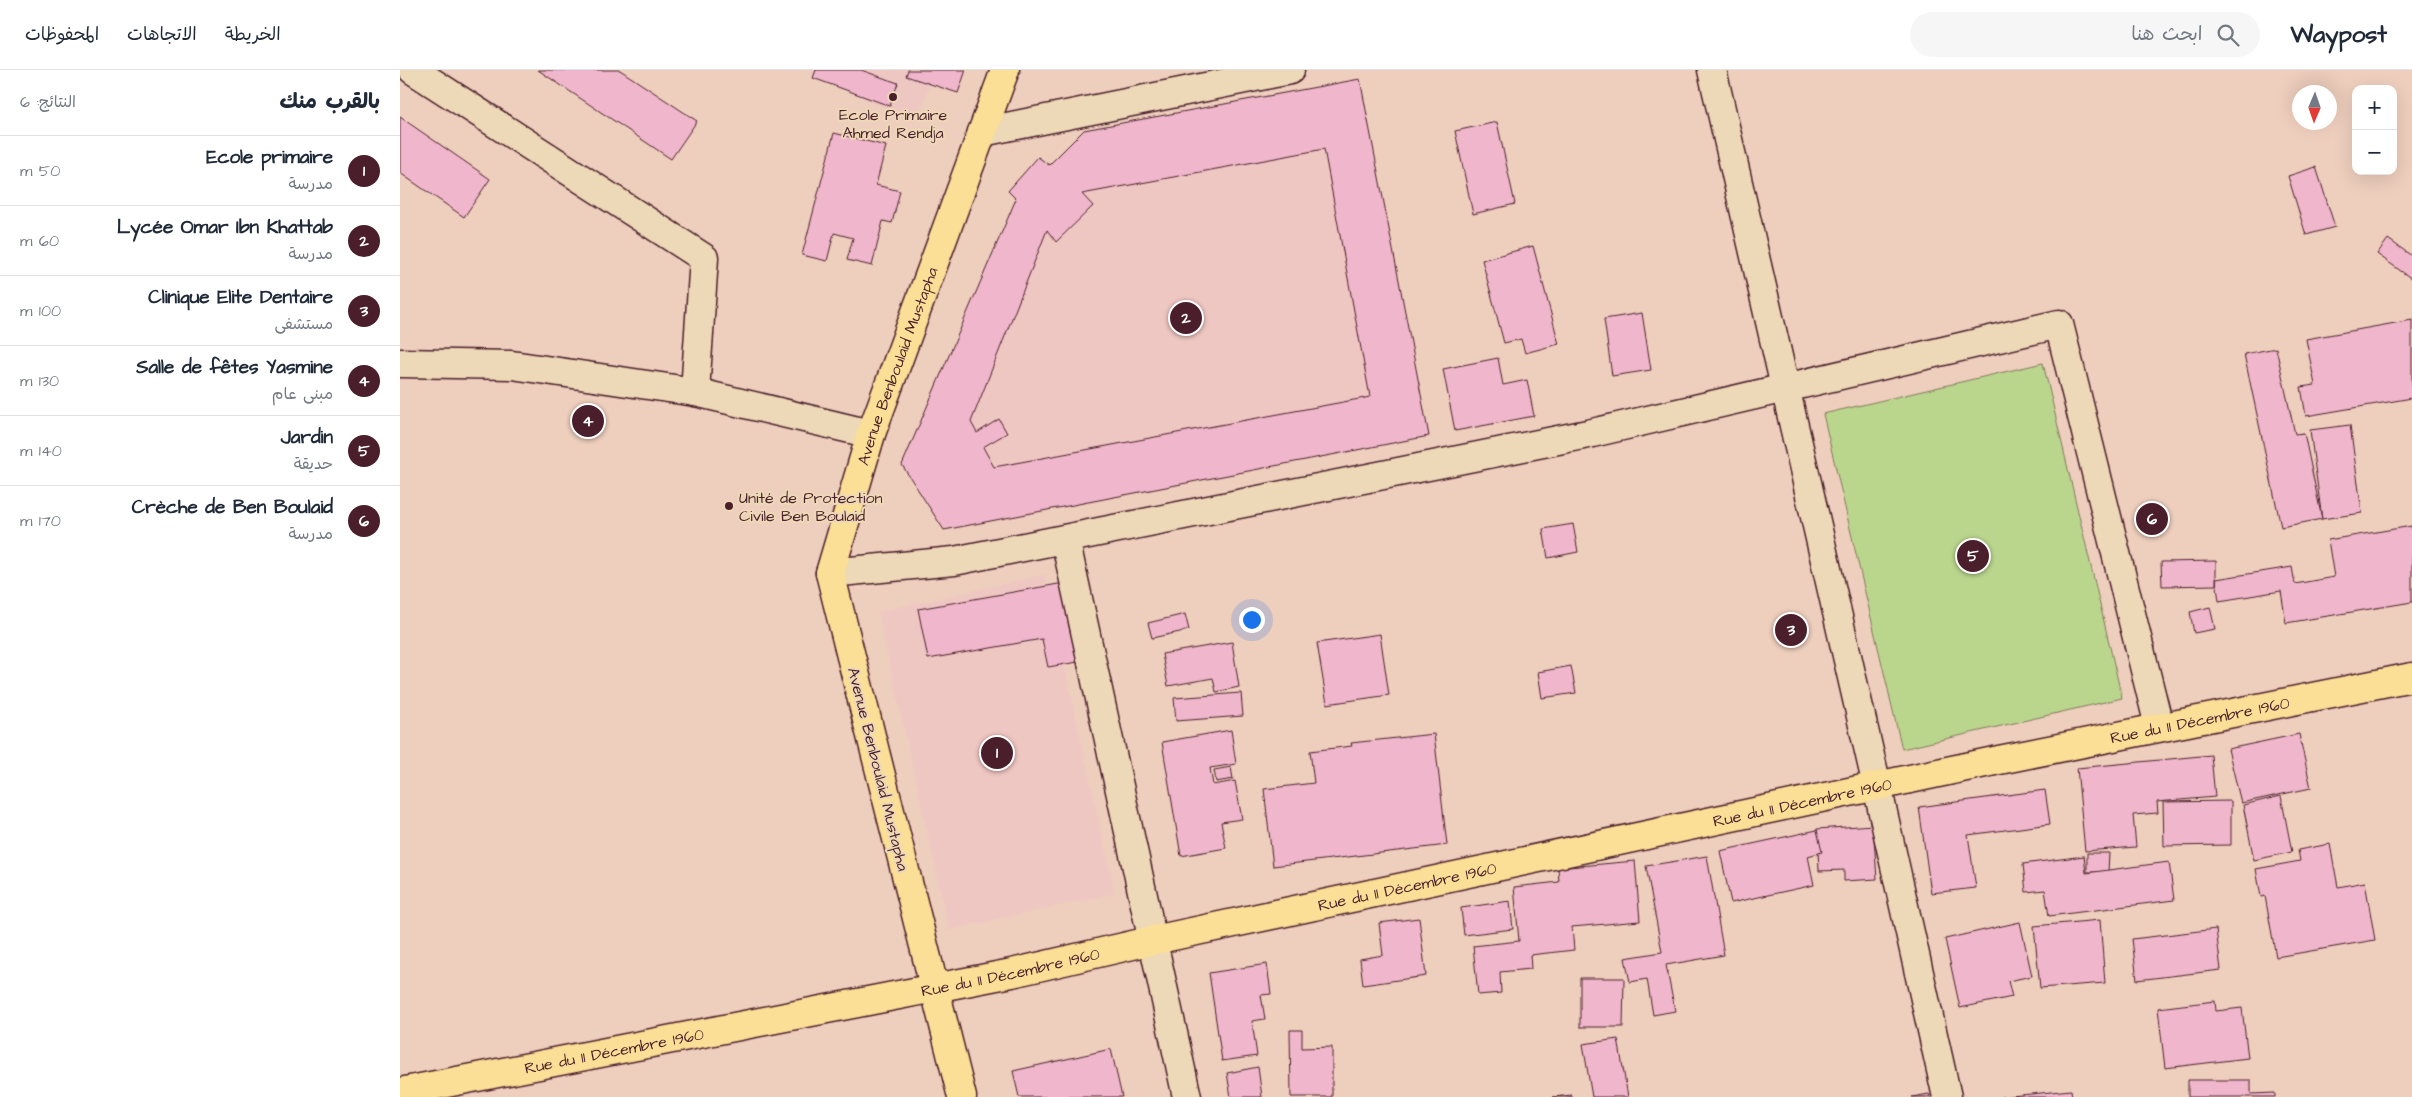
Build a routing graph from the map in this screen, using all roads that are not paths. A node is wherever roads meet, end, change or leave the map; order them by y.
1 (413, 70) edge
2 (1005, 70) edge
3 (1290, 70) edge
4 (1712, 70) edge
5 (982, 132) junction
6 (400, 363) edge
7 (1786, 387) junction
8 (695, 392) junction
9 (872, 434) junction
10 (1065, 539) junction
11 (830, 573) junction
12 (2412, 677) edge
13 (2159, 726) junction
14 (1877, 786) junction
15 (1154, 940) junction
16 (933, 988) junction
17 (400, 1092) edge
18 (962, 1097) edge
19 (1187, 1097) edge
20 (1946, 1097) edge

1 - 8 street
2 - 5 main road, Avenue Benboulaid Mustapha
3 - 5 street
4 - 7 street
5 - 9 main road, Avenue Benboulaid Mustapha
6 - 8 street
7 - 10 street
7 - 13 street
7 - 14 street
8 - 9 street
9 - 11 main road, Avenue Benboulaid Mustapha
10 - 11 street
10 - 15 street
11 - 16 main road, Avenue Benboulaid Mustapha
12 - 13 main road, Rue du 11 Décembre 1960
13 - 14 main road, Rue du 11 Décembre 1960
14 - 15 main road, Rue du 11 Décembre 1960
14 - 20 street
15 - 16 main road, Rue du 11 Décembre 1960
15 - 19 street
16 - 17 main road, Rue du 11 Décembre 1960
16 - 18 main road, Avenue Benboulaid Mustapha

